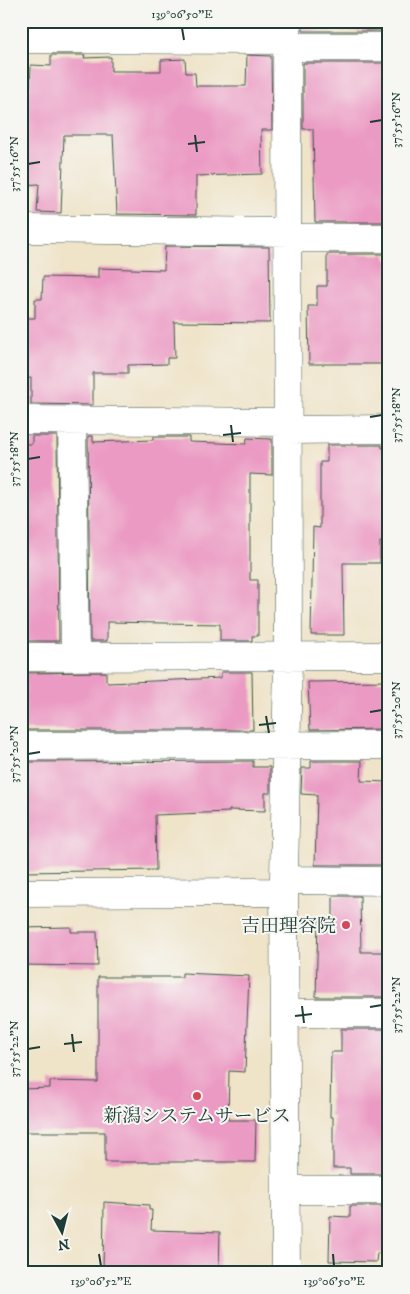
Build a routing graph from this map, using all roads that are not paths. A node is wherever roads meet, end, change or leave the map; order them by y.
1 (287, 36) edge
2 (21, 38) edge
3 (389, 47) edge
4 (21, 228) edge
5 (288, 235) junction
6 (389, 238) edge
7 (21, 420) edge
8 (72, 421) junction
9 (288, 426) junction
10 (389, 429) edge
11 (75, 656) junction
12 (288, 656) junction
13 (389, 656) edge
14 (21, 657) edge
15 (286, 745) junction
16 (389, 745) edge
17 (21, 746) edge
18 (389, 881) edge
19 (284, 886) junction
20 (21, 893) edge
21 (285, 1013) junction
22 (389, 1013) edge
23 (286, 1190) junction
24 (389, 1190) edge
25 (286, 1273) edge

1 - 2 street
1 - 3 street
1 - 5 street
4 - 5 street
5 - 6 street
5 - 9 street
7 - 8 street
8 - 9 street
8 - 11 street
9 - 10 street
9 - 12 street
11 - 12 street
11 - 14 street
12 - 13 street
12 - 15 street
15 - 16 street
15 - 17 street
15 - 19 street
18 - 19 street
19 - 20 street
19 - 21 street
21 - 22 street
21 - 23 street
23 - 24 street
23 - 25 street

